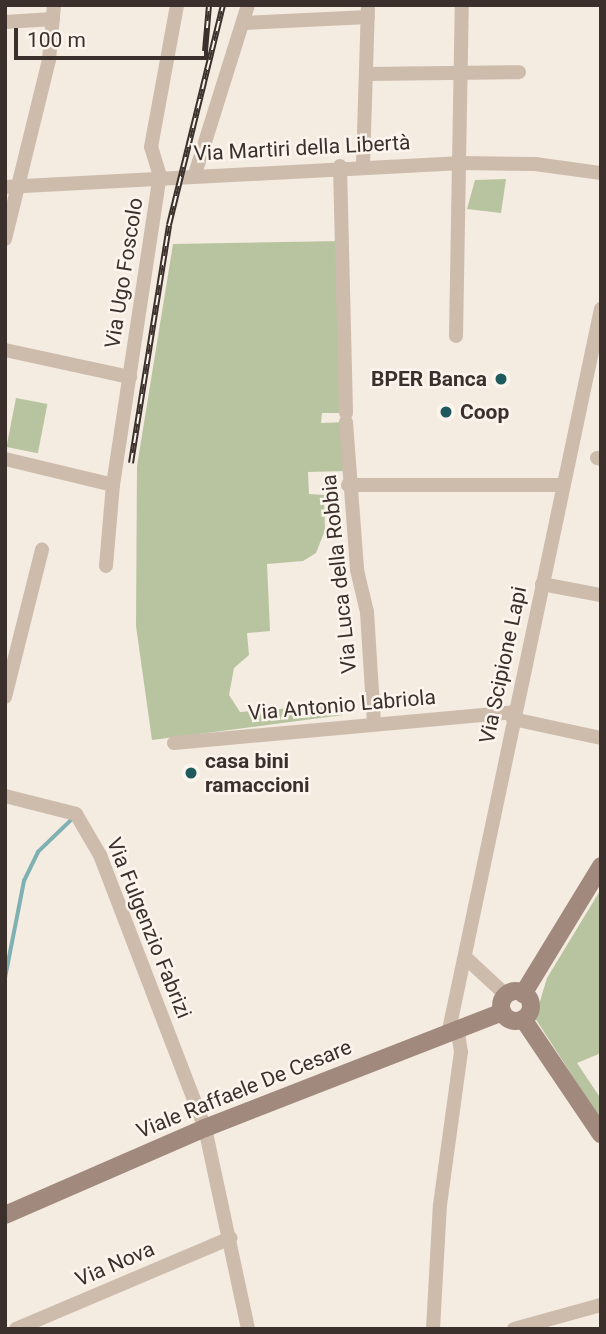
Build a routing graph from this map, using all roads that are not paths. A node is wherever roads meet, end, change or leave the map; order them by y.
1 (177, 5) edge
2 (248, 5) edge
3 (462, 5) edge
4 (368, 11) edge
5 (54, 12) edge
6 (5, 22) edge
7 (243, 23) junction
8 (519, 72) dead end
9 (463, 73) junction
10 (366, 74) junction
11 (462, 163) junction
12 (363, 165) junction
13 (340, 166) junction
14 (601, 173) edge
15 (195, 174) junction
16 (160, 176) junction
17 (12, 187) edge
18 (5, 239) edge
19 (600, 318) edge
20 (456, 336) dead end
21 (5, 350) edge
22 (130, 377) junction
23 (5, 460) edge
24 (113, 485) junction
25 (348, 485) junction
26 (562, 485) junction
27 (42, 550) dead end
28 (106, 566) dead end
29 (541, 584) junction
30 (596, 599) edge
31 (5, 697) edge
32 (514, 716) junction
33 (373, 722) junction
34 (601, 738) edge
35 (174, 743) dead end
36 (5, 796) edge
37 (598, 874) edge
38 (466, 958) junction
39 (510, 1000) junction
40 (523, 1019) junction
41 (453, 1028) junction
42 (205, 1128) junction
43 (601, 1133) edge
44 (5, 1214) edge
45 (230, 1238) junction
46 (601, 1305) edge
47 (5, 1319) edge
48 (6, 1329) edge
49 (16, 1329) edge
50 (248, 1329) edge
51 (433, 1329) edge
52 (514, 1329) edge

1 - 16 street
2 - 7 street
3 - 9 street
4 - 7 street
4 - 10 street
5 - 6 street
5 - 17 street
7 - 15 street
8 - 9 street
9 - 10 street
9 - 11 street
10 - 12 street
11 - 12 street, Via Martiri della Libertà
11 - 14 street, Via Martiri della Libertà
11 - 20 street
12 - 13 street, Via Martiri della Libertà
13 - 15 street, Via Martiri della Libertà
13 - 25 street, Via Luca della Robbia
15 - 16 street, Via Martiri della Libertà
16 - 17 street, Via Martiri della Libertà
16 - 22 street, Via Ugo Foscolo
17 - 18 street
19 - 26 street, Via Scipione Lapi
21 - 22 street, Via Ugo Foscolo
22 - 24 street, Via Ugo Foscolo
23 - 24 street
24 - 28 street, Via Ugo Foscolo
25 - 26 street
25 - 33 street, Via Luca della Robbia
26 - 29 street, Via Scipione Lapi
27 - 31 street
29 - 30 street
29 - 32 street, Via Scipione Lapi
32 - 33 street, Via Antonio Labriola
32 - 34 street, Via Antonio Labriola
32 - 38 street, Via Scipione Lapi
33 - 35 street, Via Antonio Labriola
36 - 42 street, Via Fulgenzio Fabrizi
37 - 39 main road
38 - 39 street
38 - 41 street, Via Scipione Lapi
39 - 40 main road
39 - 40 main road
39 - 41 main road, Viale Raffaele De Cesare
40 - 43 main road
41 - 42 main road, Viale Raffaele De Cesare
41 - 51 street, Via Scipione Lapi
42 - 44 main road, Viale Raffaele De Cesare
42 - 45 street, Via Fulgenzio Fabrizi
45 - 49 street, Via Nova
45 - 50 street, Via Fulgenzio Fabrizi
46 - 52 street
47 - 48 street

